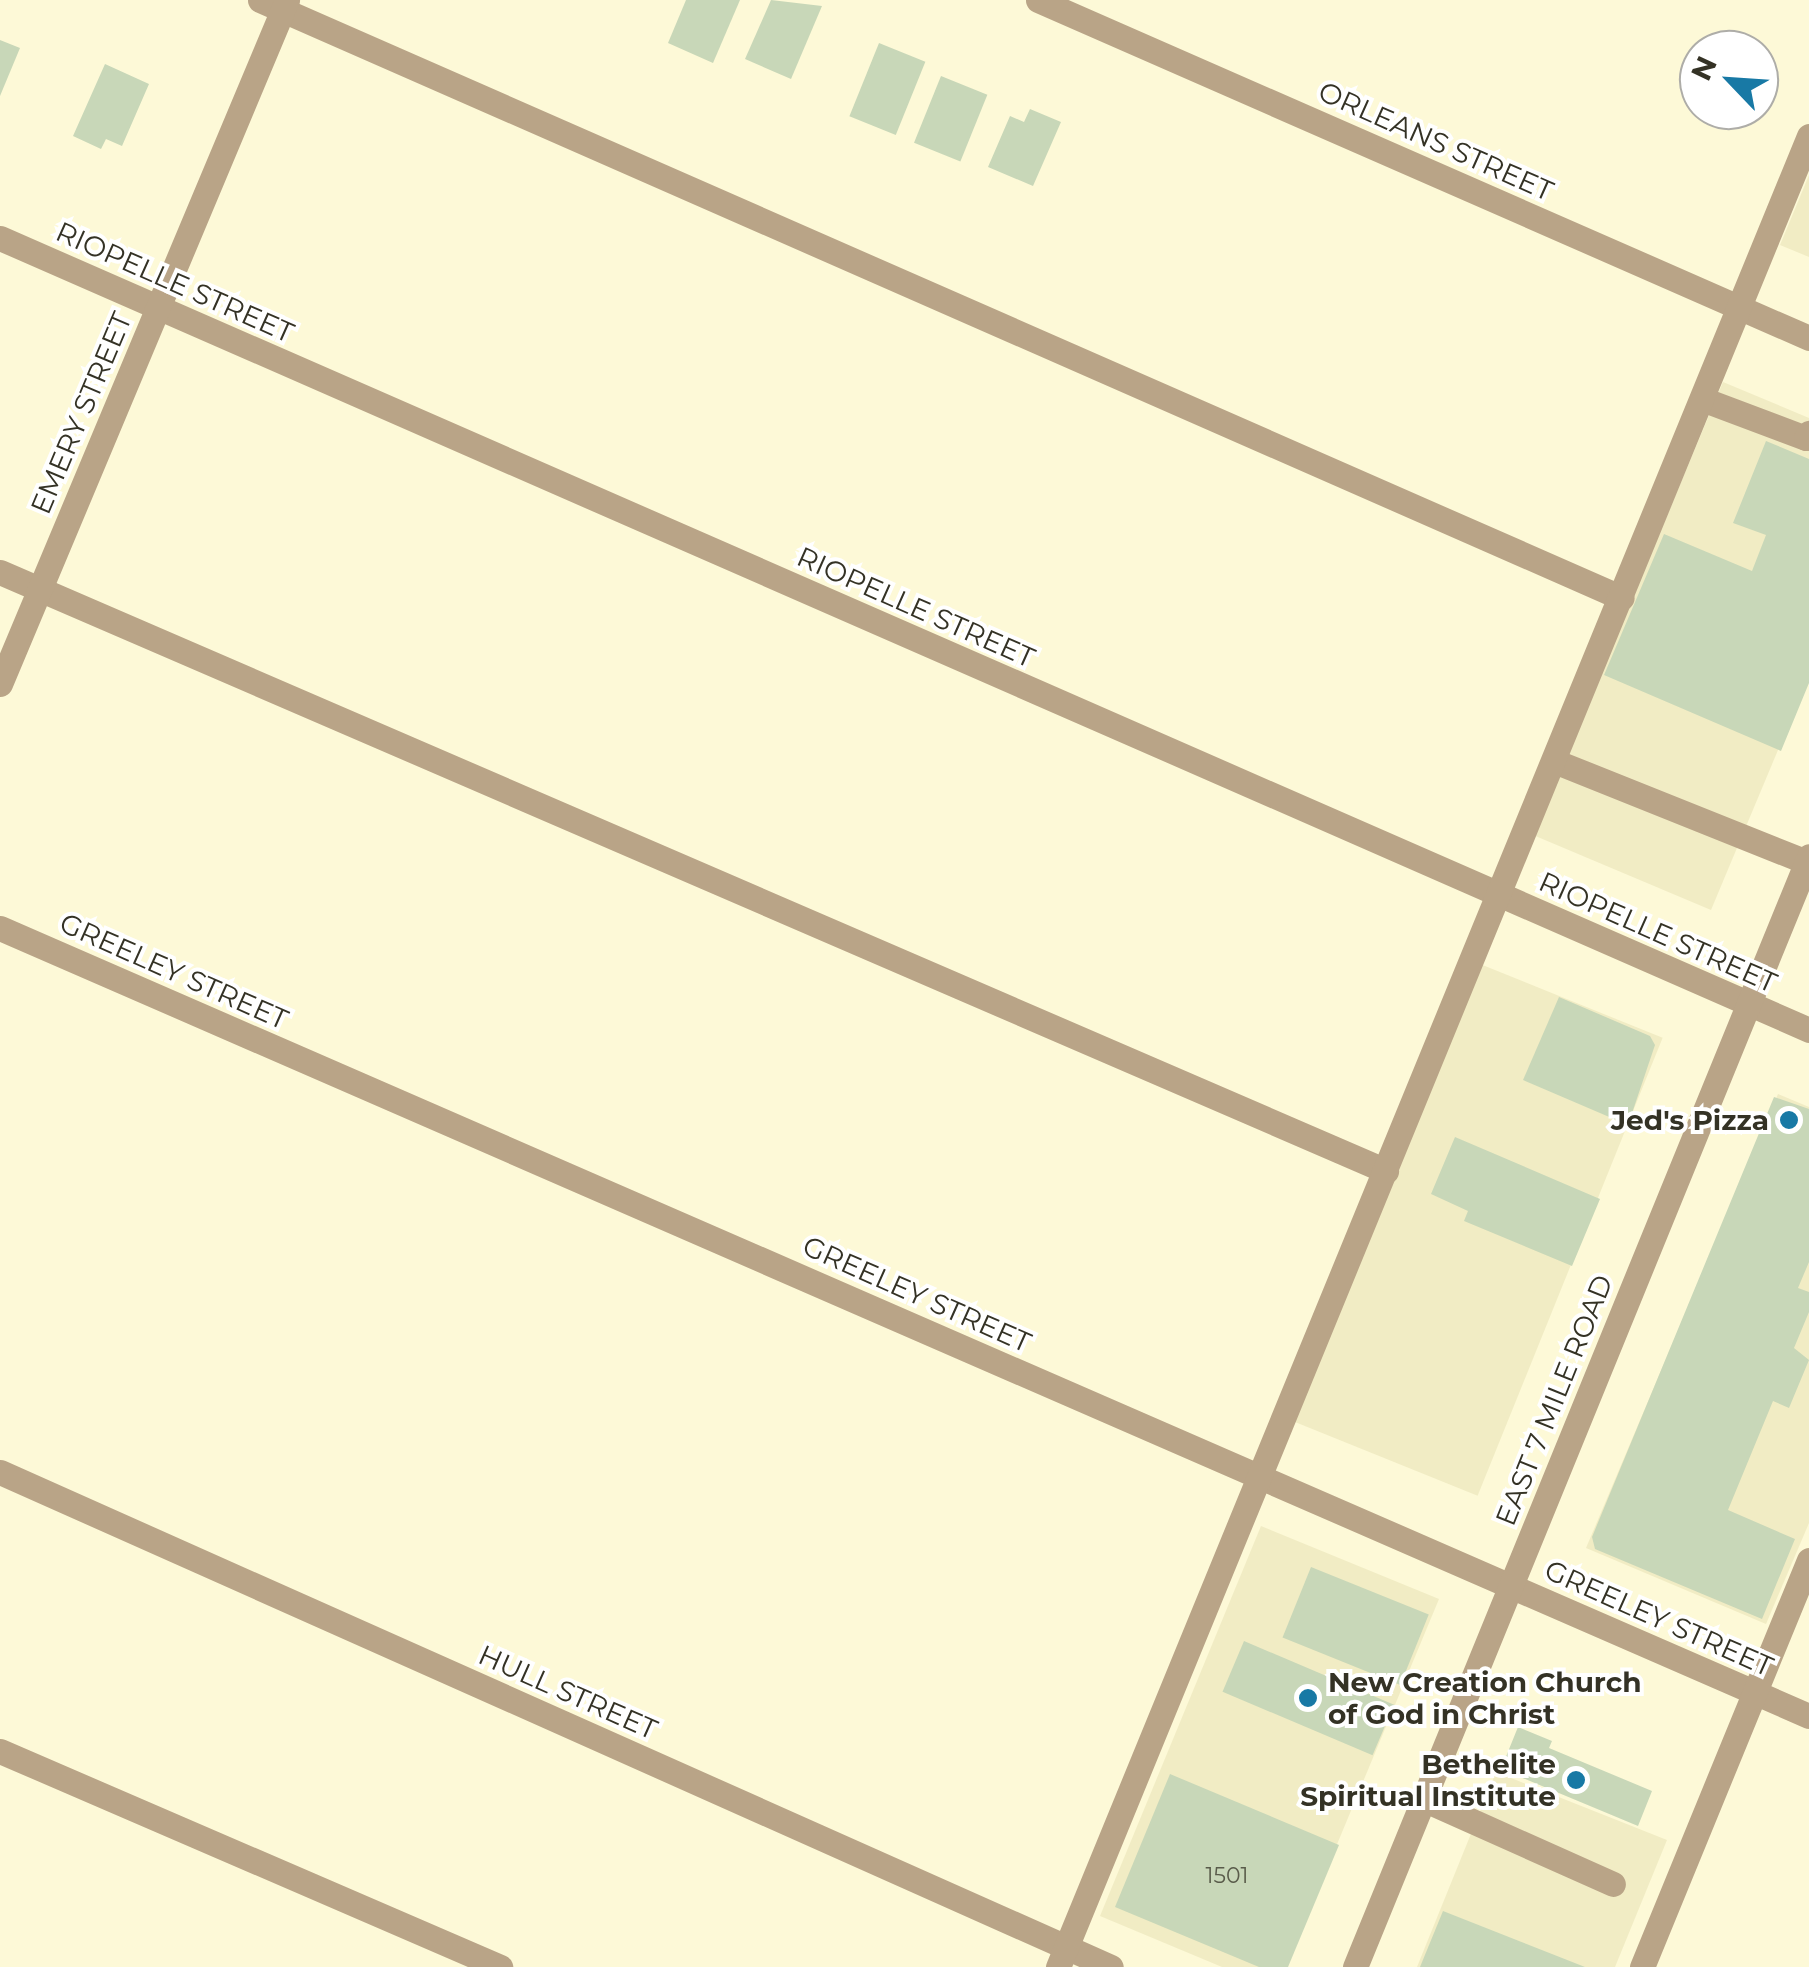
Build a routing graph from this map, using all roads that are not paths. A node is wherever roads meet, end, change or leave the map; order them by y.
1 (1038, 0) edge
2 (276, 3) edge
3 (1809, 136) edge
4 (0, 238) edge
5 (158, 307) junction
6 (1740, 307) junction
7 (1809, 338) edge
8 (1702, 399) junction
9 (1809, 433) edge
10 (0, 572) edge
11 (40, 590) junction
12 (1622, 598) junction
13 (0, 684) edge
14 (1554, 761) junction
15 (1808, 860) edge
16 (1498, 895) junction
17 (0, 928) edge
18 (1748, 1004) junction
19 (1809, 1030) edge
20 (1386, 1171) junction
21 (0, 1472) edge
22 (1262, 1477) junction
23 (1809, 1560) edge
24 (1511, 1585) junction
25 (1754, 1692) junction
26 (1809, 1716) edge
27 (0, 1751) edge
28 (1423, 1799) junction
29 (1613, 1884) dead end
30 (1063, 1957) edge
31 (500, 1967) edge
32 (1111, 1967) edge
33 (1354, 1967) edge
34 (1642, 1967) edge

1 - 6 street, ORLEANS STREET
2 - 5 street, EMERY STREET
2 - 12 street
3 - 6 street
4 - 5 street, RIOPELLE STREET
5 - 11 street, EMERY STREET
5 - 16 street, RIOPELLE STREET
6 - 7 street, ORLEANS STREET
6 - 8 street
8 - 9 street
8 - 12 street
10 - 11 street
11 - 13 street, EMERY STREET
11 - 20 street
12 - 14 street
14 - 15 street
14 - 16 street
15 - 18 street, EAST 7 MILE ROAD
16 - 18 street, RIOPELLE STREET
16 - 20 street
17 - 22 street, GREELEY STREET
18 - 19 street, RIOPELLE STREET
18 - 24 street, EAST 7 MILE ROAD
20 - 22 street
21 - 30 street, HULL STREET
22 - 24 street, GREELEY STREET
22 - 30 street
23 - 25 street
24 - 25 street, GREELEY STREET
24 - 28 street, EAST 7 MILE ROAD
25 - 26 street, GREELEY STREET
25 - 34 street
27 - 31 street
28 - 29 street
28 - 33 street, EAST 7 MILE ROAD
30 - 32 street, HULL STREET

